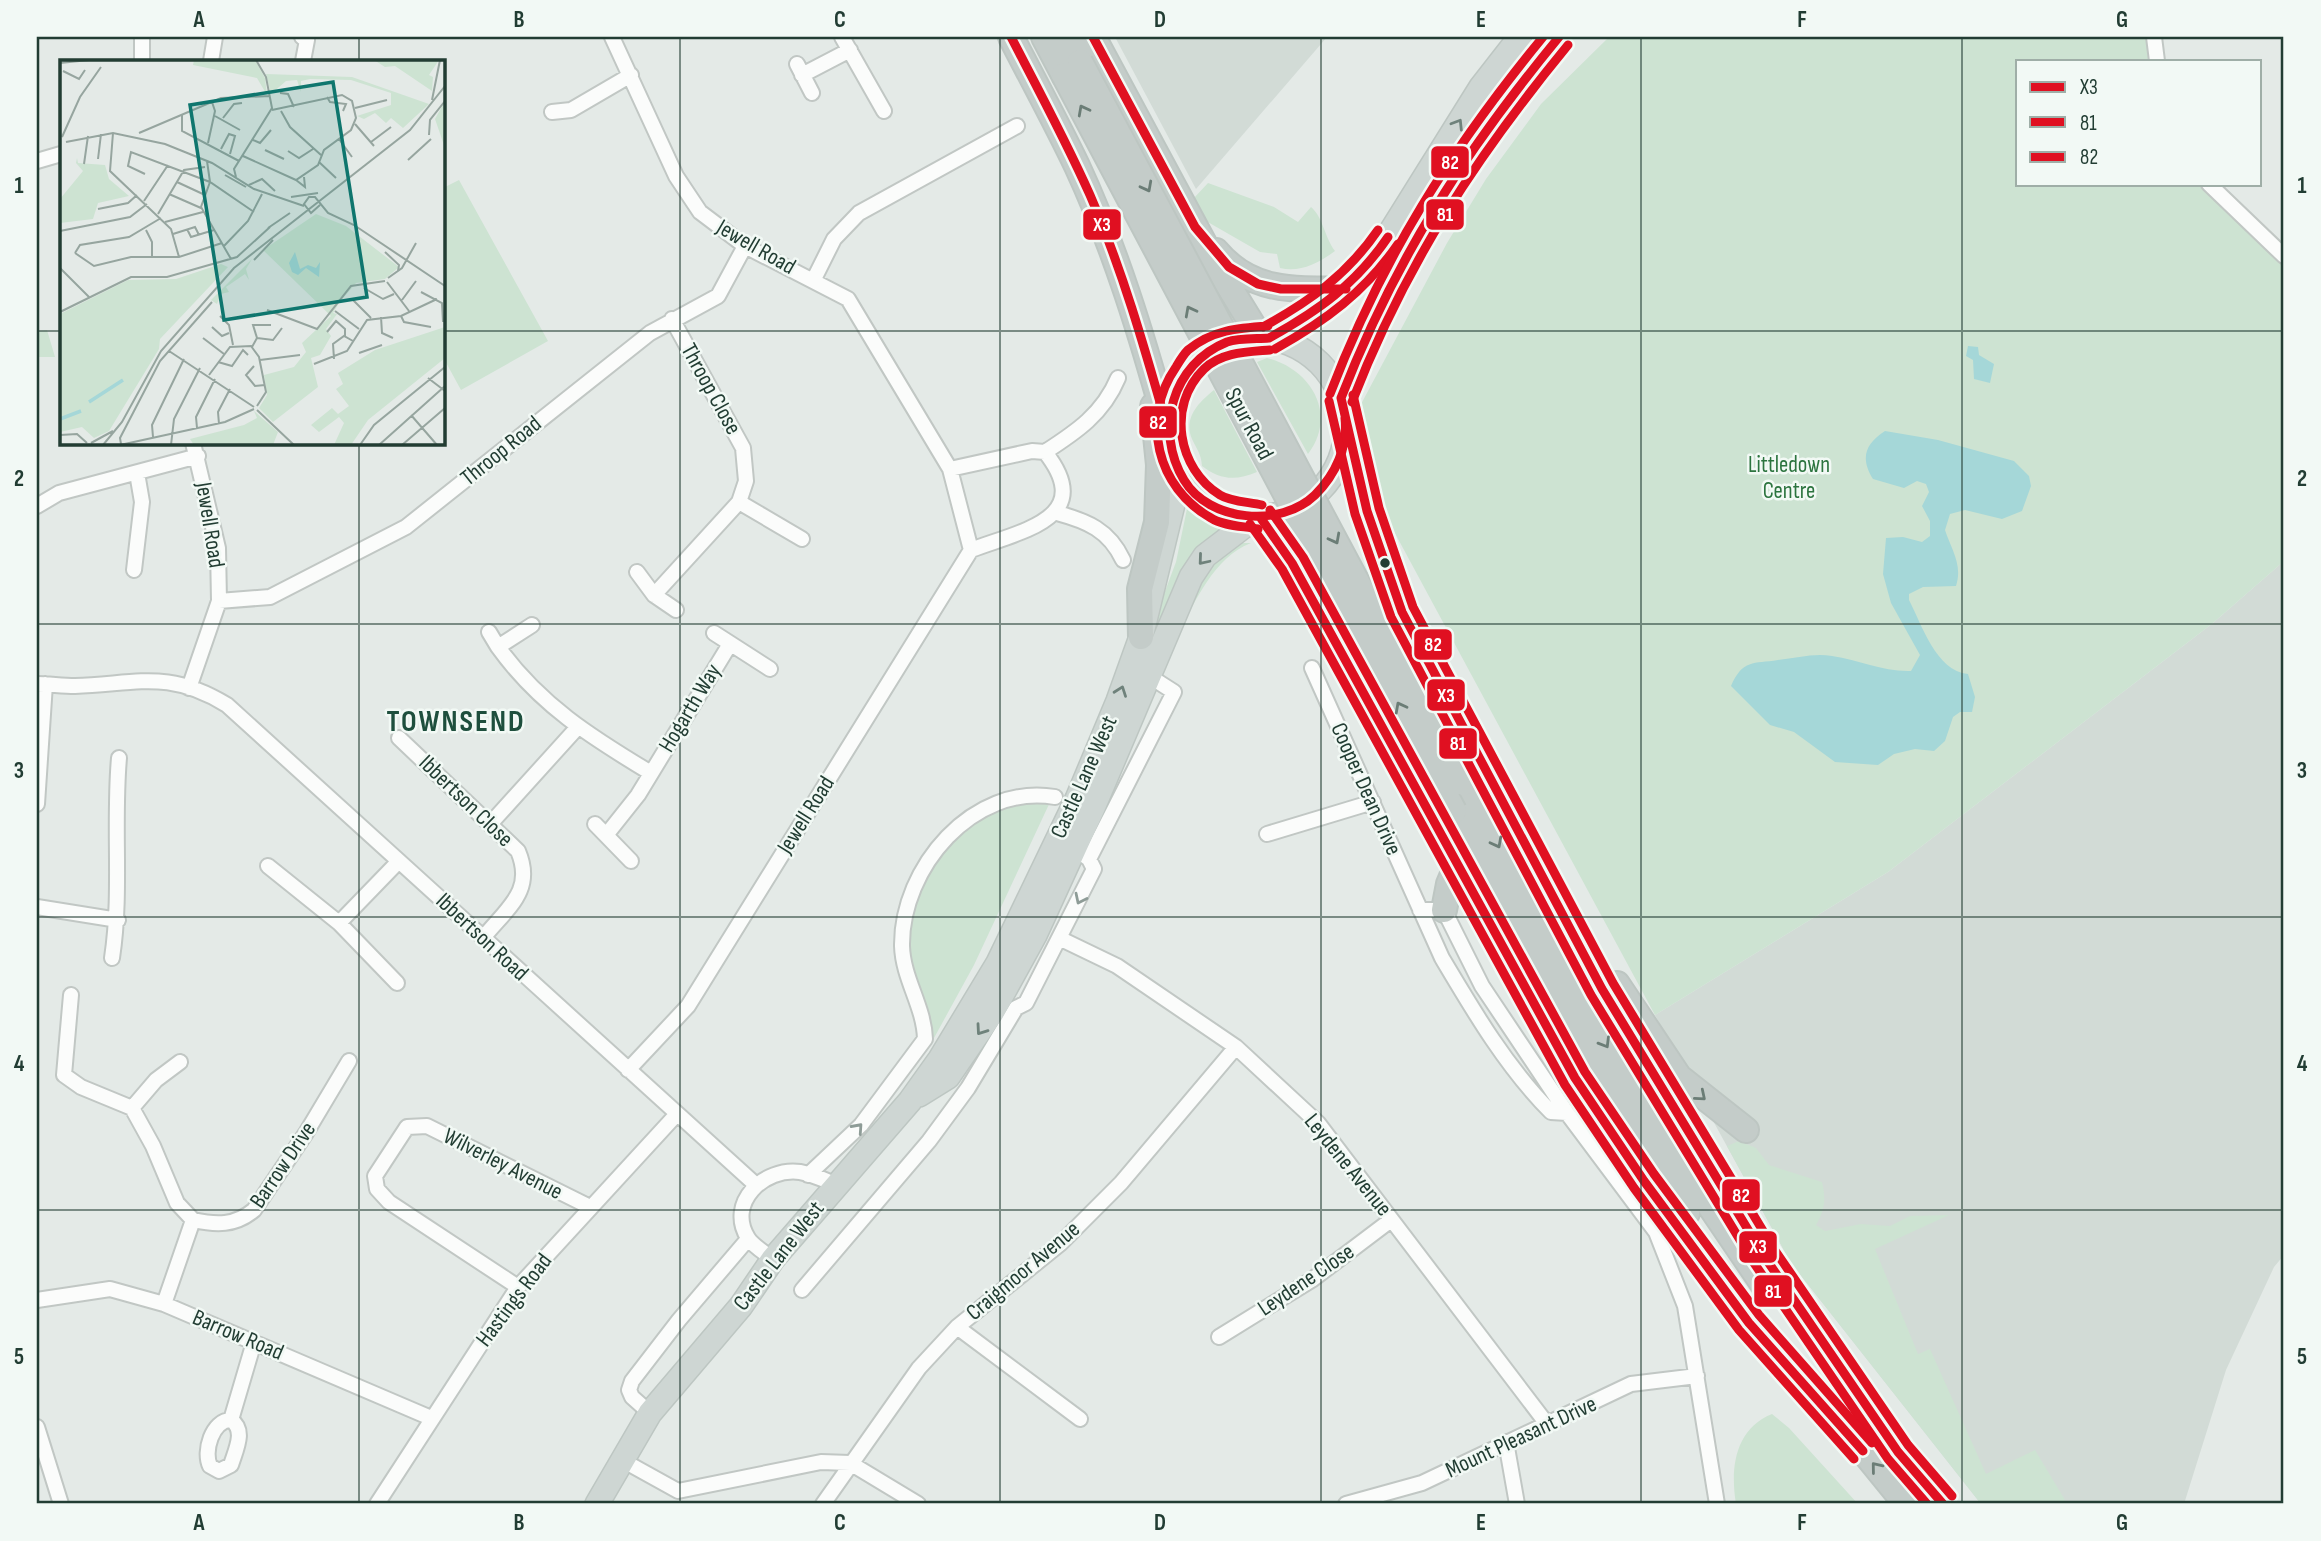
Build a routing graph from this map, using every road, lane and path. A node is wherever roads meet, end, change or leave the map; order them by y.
1 (142, 37) edge
2 (215, 37) edge
3 (302, 37) edge
4 (612, 37) edge
5 (842, 37) edge
6 (1011, 37) edge
7 (1044, 37) edge
8 (1067, 37) edge
9 (1093, 37) edge
10 (1520, 37) edge
11 (1559, 37) edge
12 (2154, 37) edge
13 (850, 50) junction
14 (142, 60) edge
15 (211, 60) edge
16 (303, 60) edge
17 (2157, 60) edge
18 (1072, 68) junction
19 (631, 75) junction
20 (812, 93) dead end
21 (884, 111) dead end
22 (552, 112) dead end
23 (1017, 126) dead end
24 (60, 154) edge
25 (37, 161) edge
26 (2211, 186) edge
27 (1195, 227) junction
28 (745, 246) junction
29 (2284, 256) edge
30 (814, 279) junction
31 (1346, 289) junction
32 (672, 319) junction
33 (1265, 337) junction
34 (1146, 350) junction
35 (1118, 379) dead end
36 (1341, 398) junction
37 (1166, 423) junction
38 (1346, 423) junction
39 (195, 449) edge
40 (1045, 452) junction
41 (950, 469) junction
42 (137, 473) junction
43 (1180, 475) junction
44 (740, 502) junction
45 (37, 506) edge
46 (1057, 513) junction
47 (1258, 517) junction
48 (802, 540) dead end
49 (971, 550) junction
50 (1124, 560) dead end
51 (134, 570) dead end
52 (637, 572) dead end
53 (654, 595) junction
54 (219, 601) junction
55 (676, 611) dead end
56 (532, 625) dead end
57 (489, 632) dead end
58 (713, 633) dead end
59 (1141, 637) junction
60 (730, 644) junction
61 (498, 647) junction
62 (770, 668) dead end
63 (1312, 668) dead end
64 (1149, 676) junction
65 (41, 684) edge
66 (189, 688) junction
67 (577, 728) junction
68 (399, 738) dead end
69 (119, 758) dead end
70 (651, 773) junction
71 (1476, 779) junction
72 (1055, 797) dead end
73 (1373, 802) junction
74 (37, 804) edge
75 (491, 823) junction
76 (595, 824) dead end
77 (607, 834) junction
78 (1267, 834) dead end
79 (1081, 854) junction
80 (399, 861) junction
81 (631, 861) dead end
82 (1457, 865) junction
83 (268, 866) dead end
84 (37, 907) edge
85 (1444, 910) junction
86 (1420, 911) junction
87 (118, 920) junction
88 (339, 923) junction
89 (482, 938) junction
90 (1060, 939) junction
91 (112, 958) dead end
92 (998, 963) junction
93 (397, 983) dead end
94 (71, 995) dead end
95 (1008, 1005) junction
96 (925, 1039) junction
97 (1236, 1047) junction
98 (940, 1059) junction
99 (349, 1061) dead end
100 (180, 1062) dead end
101 (628, 1070) junction
102 (910, 1101) junction
103 (132, 1108) junction
104 (1567, 1112) junction
105 (676, 1115) junction
106 (1746, 1130) dead end
107 (808, 1175) junction
108 (756, 1185) junction
109 (836, 1185) junction
110 (590, 1208) junction
111 (193, 1220) junction
112 (1391, 1220) junction
113 (748, 1239) junction
114 (772, 1259) junction
115 (518, 1287) junction
116 (802, 1290) dead end
117 (37, 1300) edge
118 (164, 1304) junction
119 (957, 1327) junction
120 (1219, 1337) dead end
121 (254, 1342) junction
122 (1696, 1376) junction
123 (650, 1413) junction
124 (431, 1418) junction
125 (1080, 1419) dead end
126 (230, 1420) dead end
127 (1547, 1424) junction
128 (37, 1427) edge
129 (1846, 1430) junction
130 (1506, 1443) junction
131 (622, 1460) junction
132 (850, 1463) junction
133 (679, 1498) edge
134 (1354, 1503) edge
135 (61, 1504) edge
136 (377, 1504) edge
137 (597, 1504) edge
138 (822, 1504) edge
139 (918, 1504) edge
140 (1517, 1504) edge
141 (1717, 1504) edge
142 (1906, 1504) edge
143 (1943, 1504) edge

1 - 14 street
2 - 15 street
3 - 16 street
4 - 19 street, Jewell Road
5 - 13 street
6 - 34 highway
7 - 18 highway, Spur Road
8 - 18 highway, Spur Road
9 - 27 highway
31 -> 10 main road
11 - 36 main road
12 - 17 street
13 - 20 street
13 - 21 street
18 -> 71 highway, Spur Road, bridge
129 -> 18 highway, Spur Road, bridge
19 - 22 street
19 - 28 street, Jewell Road
23 - 30 street
24 - 25 street
26 - 29 street
27 - 31 highway
27 - 33 highway
28 - 30 street, Jewell Road
28 - 32 street, Throop Road
30 - 41 street, Jewell Road
31 - 33 main road
32 - 44 street, Throop Close
32 - 54 street, Throop Road
33 - 36 main road
33 - 37 main road
34 - 37 highway
34 - 59 highway
35 - 40 street
36 - 38 main road
37 - 43 main road
38 - 47 main road
38 - 71 highway
39 - 42 street
39 - 54 street, Jewell Road
40 - 41 street
40 - 46 street
41 - 49 street, Jewell Road
42 - 45 street
42 - 51 street
43 - 47 main road
43 - 59 main road, Castle Lane West
44 - 48 street
44 - 53 street
46 - 49 street
46 - 50 street
47 -> 64 main road, Castle Lane West
47 - 82 highway
49 - 101 street, Jewell Road
52 - 53 street
53 - 55 street
54 - 66 street, Jewell Road
56 - 61 street
57 - 61 street, Hogarth Way
58 - 60 street, Hogarth Way
92 -> 59 main road, Castle Lane West
60 - 62 street, Hogarth Way
60 - 70 street, Hogarth Way
61 - 67 street, Hogarth Way
63 - 73 street, Cooper Dean Drive
64 - 79 main road, Castle Lane West
64 - 79 street, Castle Lane West
65 - 66 street
65 - 74 street
66 - 80 street, Ibbertson Road
67 - 70 street, Hogarth Way
67 - 75 street
68 - 75 street, Ibbertson Close
69 - 87 street
70 - 77 street, Hogarth Way
71 -> 106 highway
71 -> 143 highway
72 - 96 street
73 - 78 street
73 - 86 street, Cooper Dean Drive
75 - 89 street, Ibbertson Close
76 - 77 street
77 - 81 street
79 -> 90 street, Castle Lane West
79 - 92 main road
79 - 95 main road, Castle Lane West
80 - 88 street
80 - 89 street, Ibbertson Road
82 - 85 highway
82 - 129 highway
83 - 88 street
84 - 87 street
85 - 86 street
85 - 104 street, Cooper Dean Drive
86 - 104 street, Cooper Dean Drive
87 - 91 street
88 - 93 street
89 - 101 street, Ibbertson Road
90 - 95 street, Castle Lane West
90 - 97 street, Leydene Avenue
92 - 98 main road, Castle Lane West
94 - 103 street
95 -> 102 main road, Castle Lane West
95 - 116 street, Castle Lane West
96 - 98 street
107 -> 96 street, Castle Lane West
97 - 112 street, Leydene Avenue
97 - 119 street, Craigmoor Avenue
98 - 102 main road, Castle Lane West
99 - 111 street, Barrow Drive
100 - 103 street
101 - 105 street, Ibbertson Road
102 - 109 main road, Castle Lane West
103 - 111 street
104 - 122 street, Cooper Dean Drive
105 - 108 street, Ibbertson Road
105 - 110 street, Hastings Road
107 - 108 street
107 - 109 street
108 - 113 street
109 - 114 main road, Castle Lane West
110 - 115 street, Hastings Road
110 - 115 street, Wilverley Avenue
111 - 118 street
112 - 120 street, Leydene Close
112 - 127 street, Leydene Avenue
113 - 114 street
113 - 123 street, Castle Lane West
114 - 123 main road, Castle Lane West
115 - 124 street, Hastings Road
117 - 118 street, Barrow Road
118 - 121 street, Barrow Road
119 - 125 street
119 - 132 street, Craigmoor Avenue
121 - 124 street, Barrow Road
121 - 126 street
122 - 127 street, Mount Pleasant Drive
122 - 141 street, Cooper Dean Drive
123 - 131 main road, Castle Lane West
124 - 136 street, Hastings Road
127 - 130 street, Mount Pleasant Drive
128 - 135 street
142 -> 129 highway
130 - 134 street, Mount Pleasant Drive
130 - 140 street
131 - 133 street
131 - 137 main road, Castle Lane West
132 - 133 street
132 - 138 street, Craigmoor Avenue
132 - 139 street

